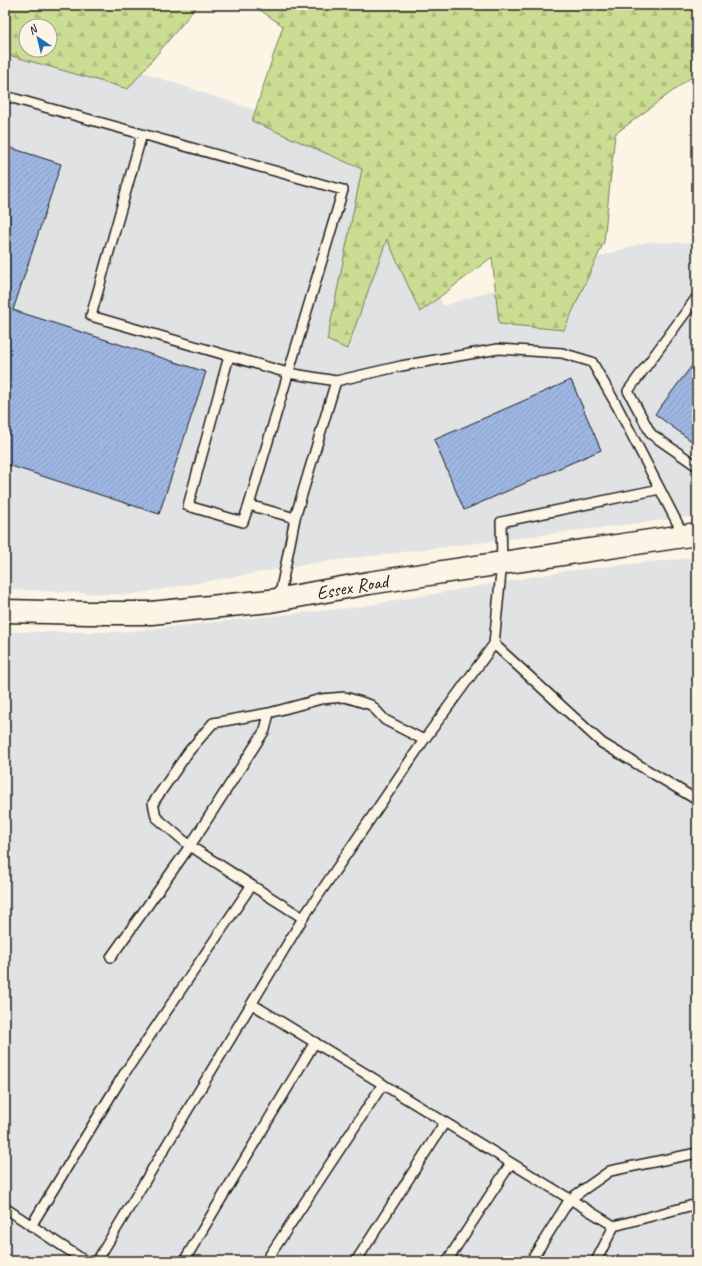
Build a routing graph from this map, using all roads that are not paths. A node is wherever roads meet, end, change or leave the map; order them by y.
1 (5, 96) edge
2 (142, 134) junction
3 (697, 297) edge
4 (229, 356) junction
5 (288, 373) junction
6 (336, 381) junction
7 (697, 466) edge
8 (660, 489) junction
9 (249, 505) junction
10 (295, 518) junction
11 (691, 535) edge
12 (502, 562) junction
13 (279, 599) junction
14 (5, 610) edge
15 (494, 644) junction
16 (269, 713) junction
17 (424, 740) junction
18 (697, 800) edge
19 (190, 846) junction
20 (251, 886) junction
21 (303, 918) junction
22 (111, 957) dead end
23 (252, 1004) junction
24 (315, 1042) junction
25 (383, 1084) junction
26 (445, 1122) junction
27 (697, 1153) edge
28 (511, 1163) junction
29 (570, 1199) junction
30 (697, 1204) edge
31 (5, 1208) edge
32 (31, 1226) junction
33 (614, 1226) junction
34 (85, 1261) edge
35 (97, 1261) edge
36 (184, 1261) edge
37 (266, 1261) edge
38 (356, 1261) edge
39 (447, 1261) edge
40 (531, 1261) edge
41 (596, 1261) edge

1 - 2 lane
2 - 4 lane
2 - 5 lane
3 - 7 lane
4 - 5 lane
4 - 9 lane
5 - 6 lane
5 - 9 lane
6 - 8 lane
6 - 10 lane
8 - 11 lane
8 - 12 lane
9 - 10 lane
10 - 13 lane
11 - 12 street, Essex Road
12 - 13 street, Essex Road
12 - 15 lane
13 - 14 street, Essex Road
15 - 17 lane
15 - 18 lane
16 - 17 lane
16 - 19 lane
16 - 19 lane
17 - 21 lane
19 - 20 lane
19 - 22 lane
20 - 21 lane
20 - 32 lane
21 - 23 lane
23 - 24 lane
23 - 35 lane
24 - 25 lane
24 - 36 lane
25 - 26 lane
25 - 37 lane
26 - 28 lane
26 - 38 lane
27 - 29 lane
28 - 29 lane
28 - 39 lane
29 - 33 lane
29 - 40 lane
30 - 33 lane
31 - 32 lane
32 - 34 lane
33 - 41 lane

